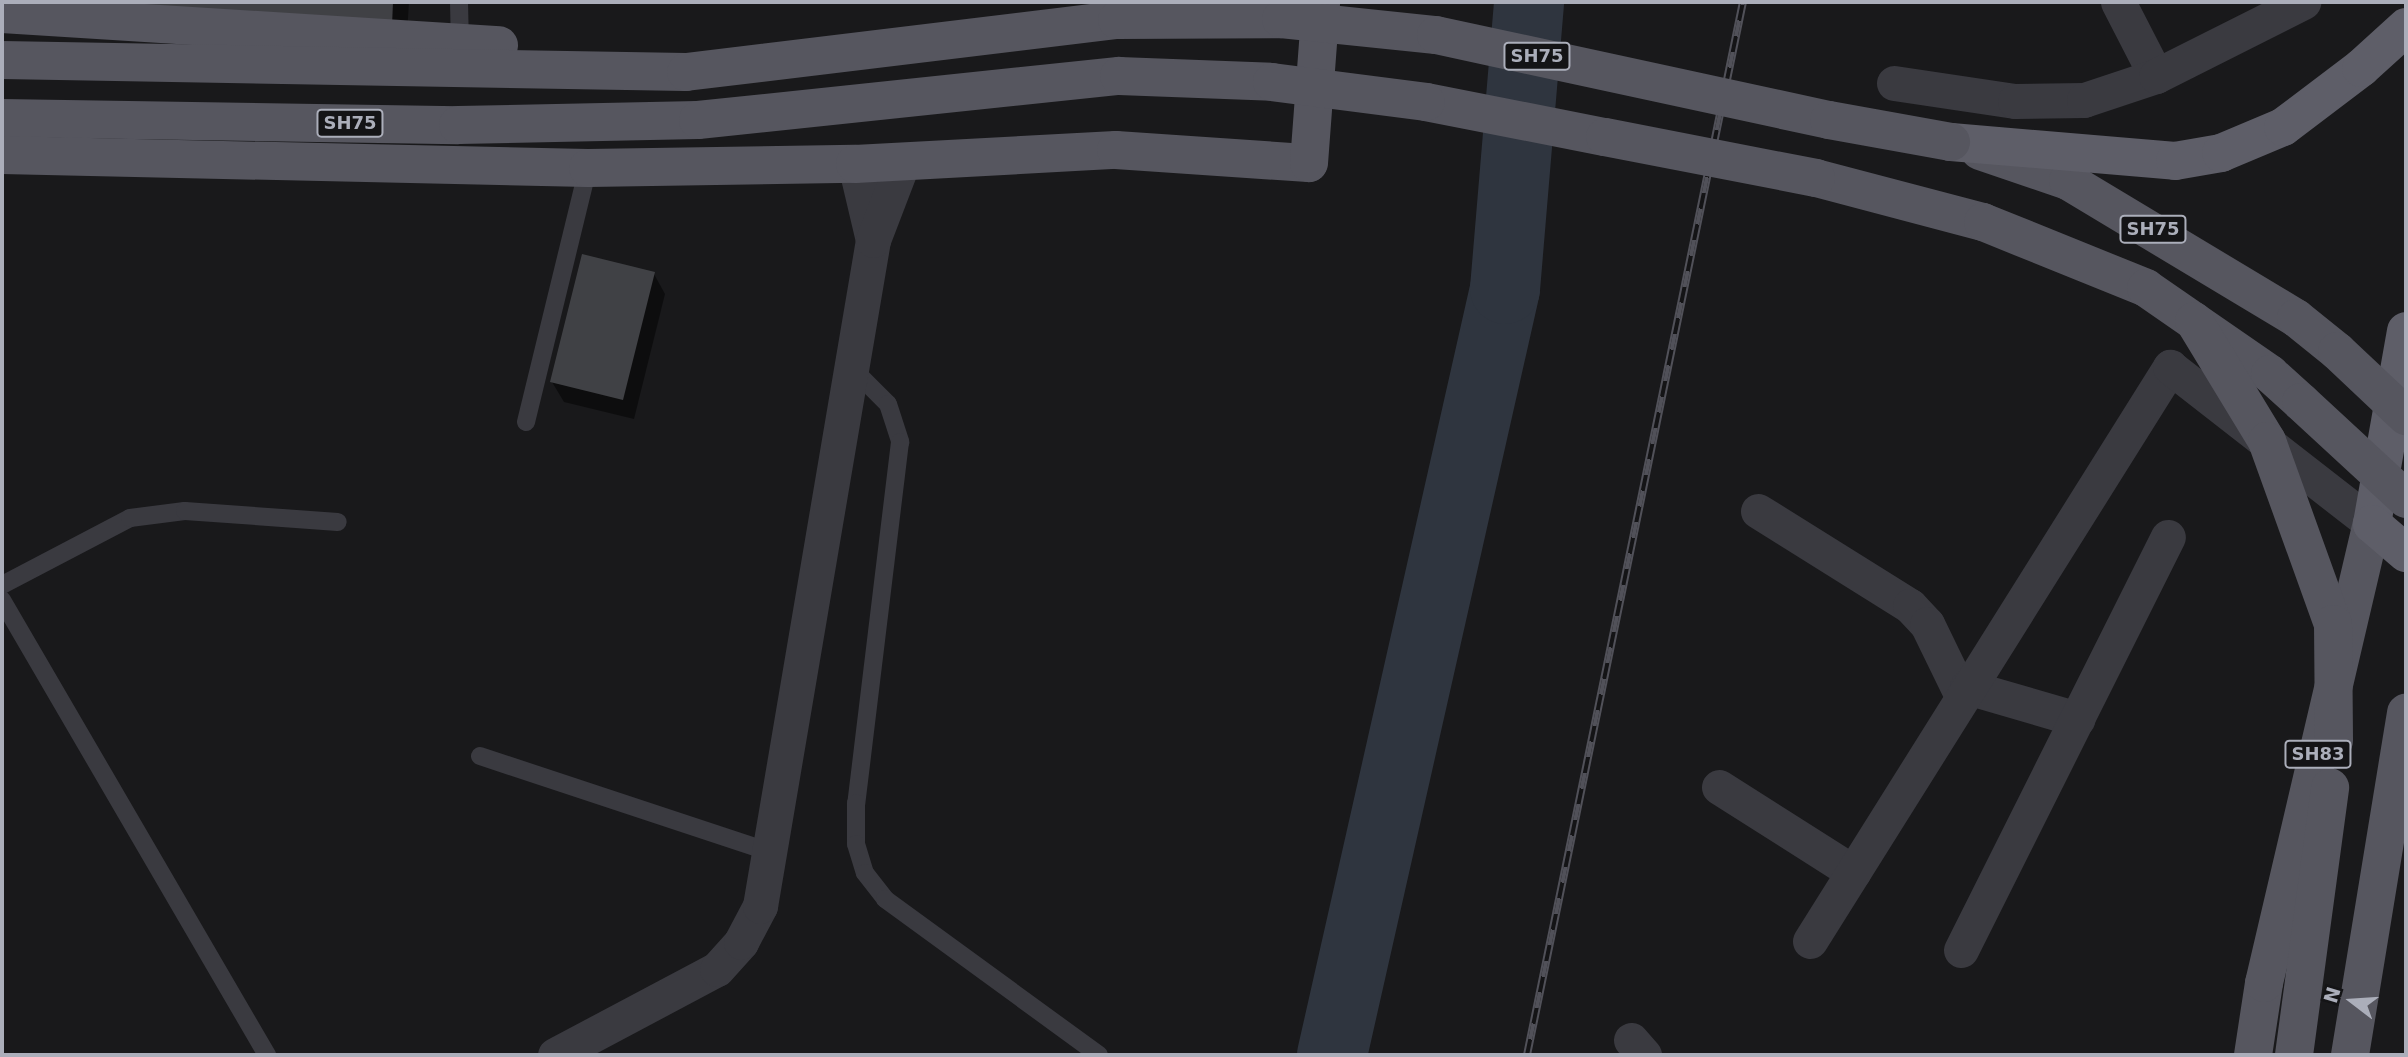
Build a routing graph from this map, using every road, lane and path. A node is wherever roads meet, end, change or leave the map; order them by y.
1 (458, 2) edge
2 (1321, 2) edge
3 (2118, 2) edge
4 (2303, 2) edge
5 (1102, 11) edge
6 (2, 14) edge
7 (2406, 27) edge
8 (460, 45) junction
9 (2, 60) edge
10 (2156, 76) junction
11 (1894, 83) dead end
12 (2, 118) edge
13 (1951, 142) junction
14 (2, 155) edge
15 (903, 162) junction
16 (855, 164) junction
17 (588, 168) junction
18 (873, 240) junction
19 (2194, 321) junction
20 (2405, 352) edge
21 (851, 367) junction
22 (2406, 416) edge
23 (526, 422) dead end
24 (2406, 499) edge
25 (1758, 510) dead end
26 (338, 522) dead end
27 (2372, 524) junction
28 (2168, 537) dead end
29 (2406, 553) edge
30 (2, 585) edge
31 (2, 600) edge
32 (1965, 691) junction
33 (2406, 713) edge
34 (2077, 719) junction
35 (480, 756) dead end
36 (2402, 764) edge
37 (1719, 787) dead end
38 (769, 852) junction
39 (1853, 872) junction
40 (1810, 940) dead end
41 (1961, 950) dead end
42 (267, 1055) edge
43 (555, 1055) edge
44 (1099, 1055) edge
45 (2253, 1055) edge
46 (2294, 1055) edge
47 (2350, 1055) edge

1 - 8 lane
2 - 15 main road
3 - 10 street
4 - 10 street
5 - 8 main road
5 - 9 main road, SH75
5 - 13 main road, SH75, bridge
6 - 8 main road
7 - 13 highway
10 - 11 street
12 - 19 main road, SH75, bridge
13 - 22 main road, SH75, bridge
14 - 17 main road
15 - 16 main road
15 - 18 street
16 - 17 main road
16 - 18 street
17 - 23 lane
18 - 21 street
19 - 24 main road, SH75, bridge
19 - 46 main road, bridge
20 - 27 highway
21 - 38 street
21 - 44 lane
25 - 32 street
26 - 30 lane
27 - 29 highway
27 - 32 street
27 - 45 main road, SH83
28 - 34 street
31 - 42 lane
32 - 34 street
32 - 39 street
33 - 36 main road
34 - 41 street
35 - 38 lane
36 - 47 main road
37 - 39 street
38 - 43 street
39 - 40 street

